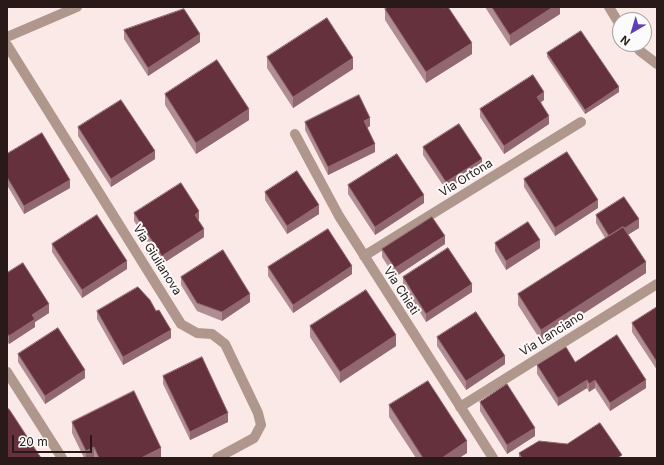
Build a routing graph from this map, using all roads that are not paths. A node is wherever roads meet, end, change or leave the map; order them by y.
1 (77, 7) edge
2 (7, 38) edge
3 (7, 45) edge
4 (641, 52) edge
5 (657, 64) edge
6 (581, 122) dead end
7 (295, 134) dead end
8 (364, 256) junction
9 (657, 284) edge
10 (7, 372) edge
11 (460, 407) junction
12 (62, 458) edge
13 (217, 458) edge
14 (493, 458) edge

1 - 2 street
3 - 13 street, Via Giulianova
4 - 5 street
6 - 8 street, Via Ortona
7 - 8 street, Via Chieti
8 - 11 street, Via Chieti
9 - 11 street, Via Lanciano
10 - 12 street
11 - 14 street, Via Chieti

